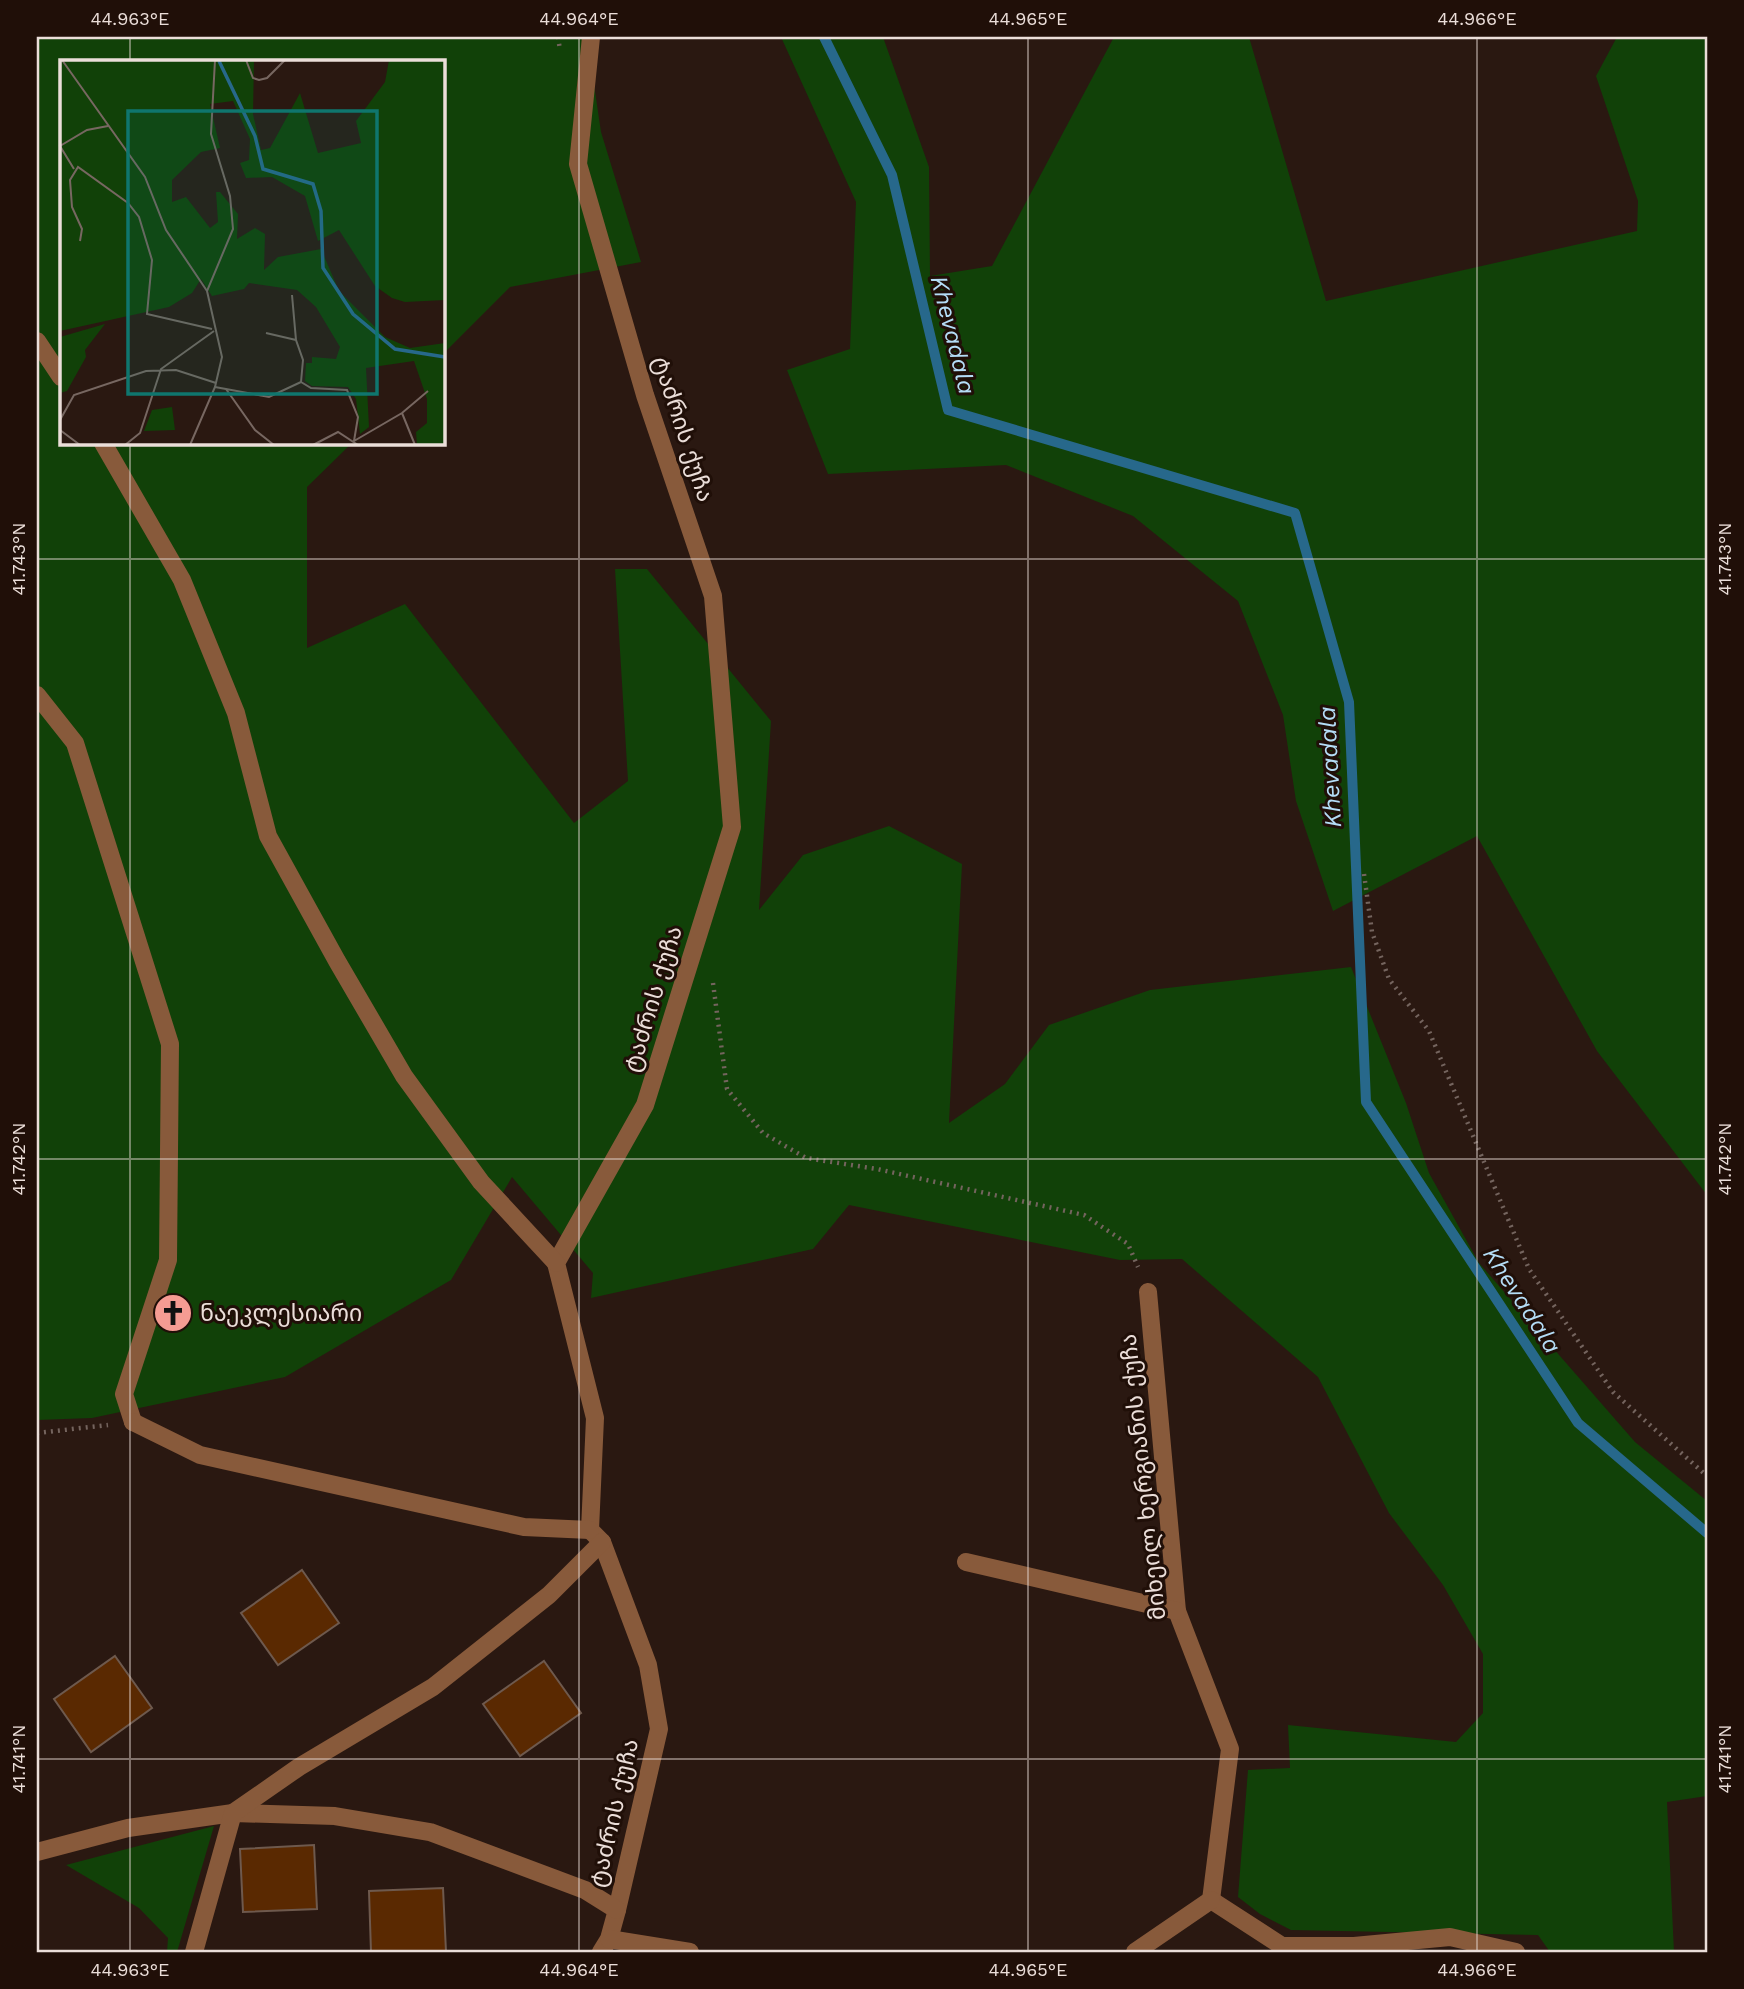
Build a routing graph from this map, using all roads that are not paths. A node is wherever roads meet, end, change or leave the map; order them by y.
1 (591, 37) edge
2 (37, 341) edge
3 (60, 376) edge
4 (104, 444) edge
5 (37, 695) edge
6 (556, 1264) junction
7 (1148, 1292) road end
8 (596, 1536) junction
9 (966, 1562) dead end
10 (1177, 1611) junction
11 (233, 1813) junction
12 (37, 1852) edge
13 (1211, 1900) junction
14 (617, 1910) junction
15 (605, 1946) edge
16 (194, 1952) edge
17 (688, 1952) edge
18 (1135, 1952) edge
19 (1516, 1952) edge

1 - 6 street, ტაძრის ქუჩა
2 - 3 street
4 - 6 street
5 - 8 street
6 - 8 street, ტაძრის ქუჩა
7 - 10 street, მიხეილ ხერგიანის ქუჩა
8 - 11 street
8 - 14 street, ტაძრის ქუჩა
9 - 10 street
10 - 13 street, მიხეილ ხერგიანის ქუჩა
11 - 12 street
11 - 14 street
11 - 16 street
13 - 18 street
13 - 19 street
14 - 15 street, ტაძრის ქუჩა
15 - 17 street

